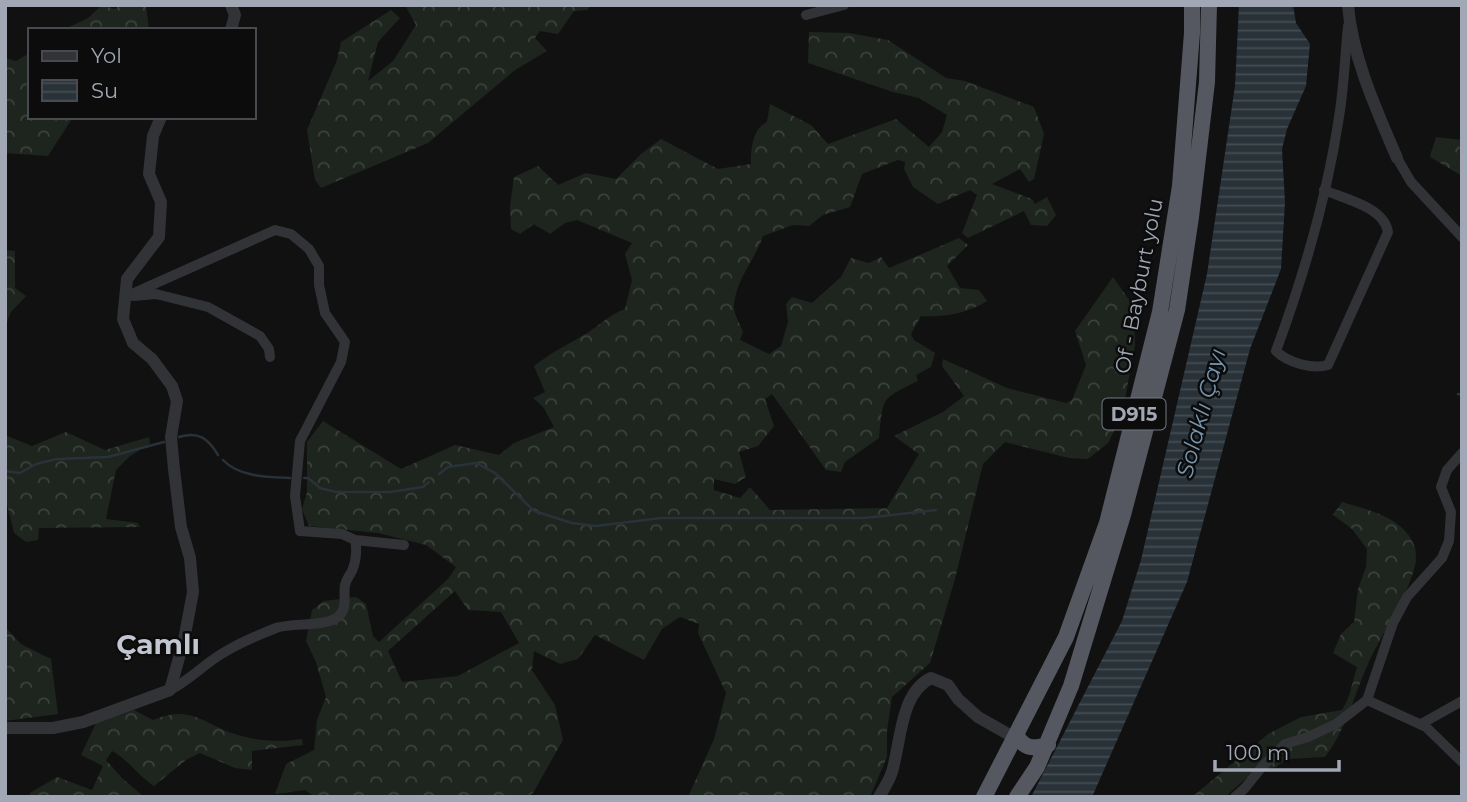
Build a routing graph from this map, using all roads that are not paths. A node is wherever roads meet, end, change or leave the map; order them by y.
1 (231, 5) edge
2 (844, 5) edge
3 (1192, 5) edge
4 (1209, 5) edge
5 (1348, 12) edge
6 (806, 15) dead end
7 (231, 28) edge
8 (160, 119) edge
9 (1397, 158) joint
10 (1324, 190) junction
11 (1462, 237) edge
12 (125, 297) junction
13 (270, 357) dead end
14 (1462, 453) edge
15 (355, 540) junction
16 (404, 545) dead end
17 (170, 690) junction
18 (1367, 700) junction
19 (1462, 701) edge
20 (1029, 711) junction
21 (1421, 724) junction
22 (1056, 725) junction
23 (5, 728) edge
24 (1016, 737) junction
25 (1048, 745) junction
26 (1462, 762) edge
27 (879, 797) edge
28 (984, 797) edge
29 (1017, 797) edge
30 (1235, 797) edge

1 - 7 street
2 - 6 street
3 - 20 highway, Of - Bayburt yolu / D915
4 - 22 highway, Of - Bayburt yolu / D915
5 - 9 street
5 - 10 street
8 - 12 street
9 - 11 street
10 - 10 street
12 - 13 street
12 - 15 street
12 - 17 street
14 - 18 street
15 - 16 street
15 - 17 street
17 - 23 street
18 - 21 street
18 - 30 street
19 - 21 street
20 - 22 highway
20 - 24 highway, Of - Bayburt yolu / D915
21 - 26 street
22 - 25 highway, Of - Bayburt yolu / D915
24 - 25 highway
24 - 27 street
24 - 28 highway, Of - Bayburt yolu / D915
25 - 29 highway, Of - Bayburt yolu / D915

